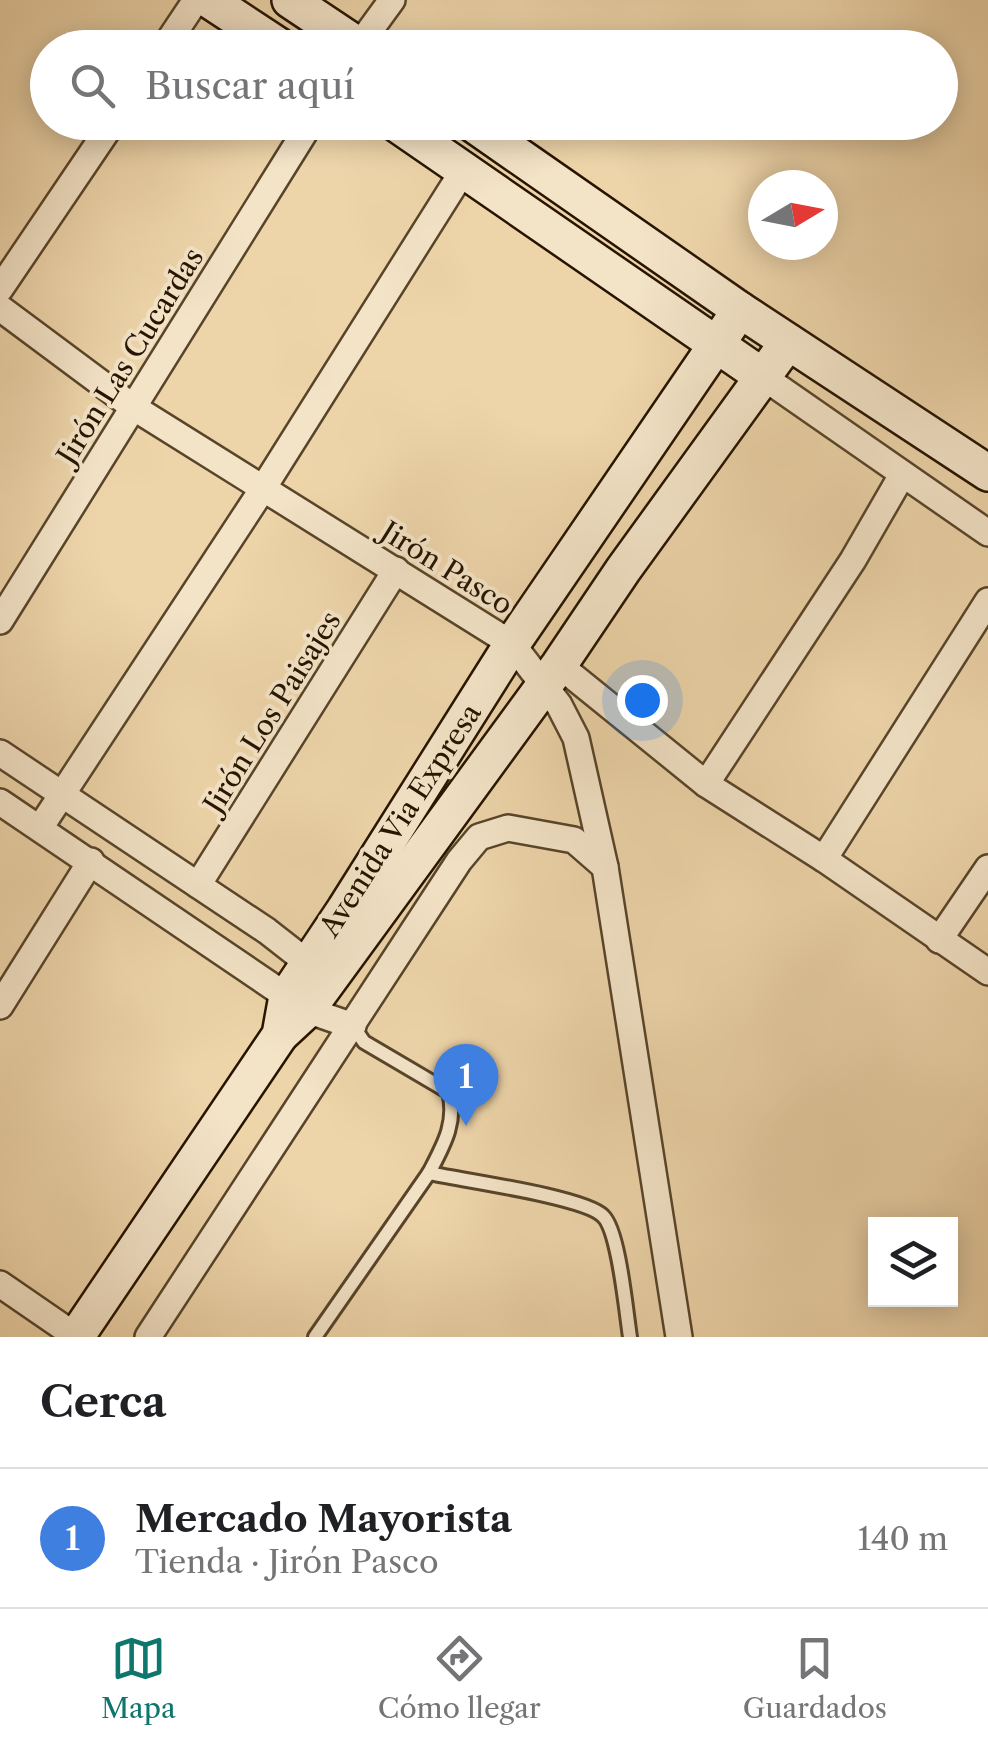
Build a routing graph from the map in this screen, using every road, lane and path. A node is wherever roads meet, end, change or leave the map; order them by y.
1 (196, 0) edge
2 (208, 0) edge
3 (290, 0) edge
4 (392, 0) edge
5 (176, 30) edge
6 (254, 30) edge
7 (334, 30) edge
8 (371, 30) edge
9 (101, 140) edge
10 (300, 140) edge
11 (419, 140) edge
12 (496, 140) edge
13 (463, 171) junction
14 (0, 289) edge
15 (0, 308) edge
16 (740, 310) junction
17 (788, 342) junction
18 (716, 344) junction
19 (762, 376) junction
20 (134, 407) junction
21 (988, 473) edge
22 (902, 475) junction
23 (262, 490) junction
24 (988, 533) edge
25 (396, 570) junction
26 (988, 600) edge
27 (0, 620) edge
28 (512, 644) junction
29 (551, 675) junction
30 (10, 760) edge
31 (706, 784) junction
32 (60, 795) junction
33 (0, 802) edge
34 (40, 828) junction
35 (824, 859) junction
36 (91, 861) junction
37 (605, 867) junction
38 (988, 868) edge
39 (198, 885) junction
40 (939, 940) junction
41 (318, 971) junction
42 (988, 972) edge
43 (297, 1003) junction
44 (0, 1006) edge
45 (354, 1026) junction
46 (429, 1173) junction
47 (0, 1284) edge
48 (76, 1337) edge
49 (148, 1337) edge
50 (315, 1337) edge
51 (630, 1337) edge
52 (679, 1337) edge

1 - 5 street
2 - 6 main road
3 - 7 main road
4 - 8 street
9 - 14 street
10 - 20 street, Jirón Las Cucardas
11 - 13 main road
12 - 16 main road
13 - 18 main road
13 - 23 street
15 - 20 street, Jirón Pasco
16 - 17 main road
16 - 18 main road, Avenida Via Expresa
17 - 19 main road
17 - 21 main road
18 - 19 main road
18 - 28 main road, Avenida Via Expresa
19 - 22 street
19 - 29 main road
20 - 23 street, Jirón Pasco
20 - 27 street, Jirón Las Cucardas
22 - 24 street
22 - 31 street
23 - 25 street, Jirón Pasco
23 - 32 street
25 - 28 street, Jirón Pasco
25 - 39 street, Jirón Los Paisajes
26 - 35 street
28 - 29 street, Jirón Pasco
28 - 41 main road, Avenida Via Expresa
29 - 31 street
29 - 37 street, Jirón Pasco
29 - 41 main road
30 - 32 street
31 - 35 street
32 - 34 street
32 - 39 street
33 - 34 street
34 - 36 street
35 - 40 street
36 - 43 street
36 - 44 street
37 - 45 street
37 - 52 street, Jirón Pasco
38 - 40 street
39 - 41 street
40 - 42 street
41 - 43 main road
43 - 45 street
43 - 48 main road
45 - 46 lane
45 - 49 street
46 - 50 lane
46 - 51 lane
47 - 48 street

